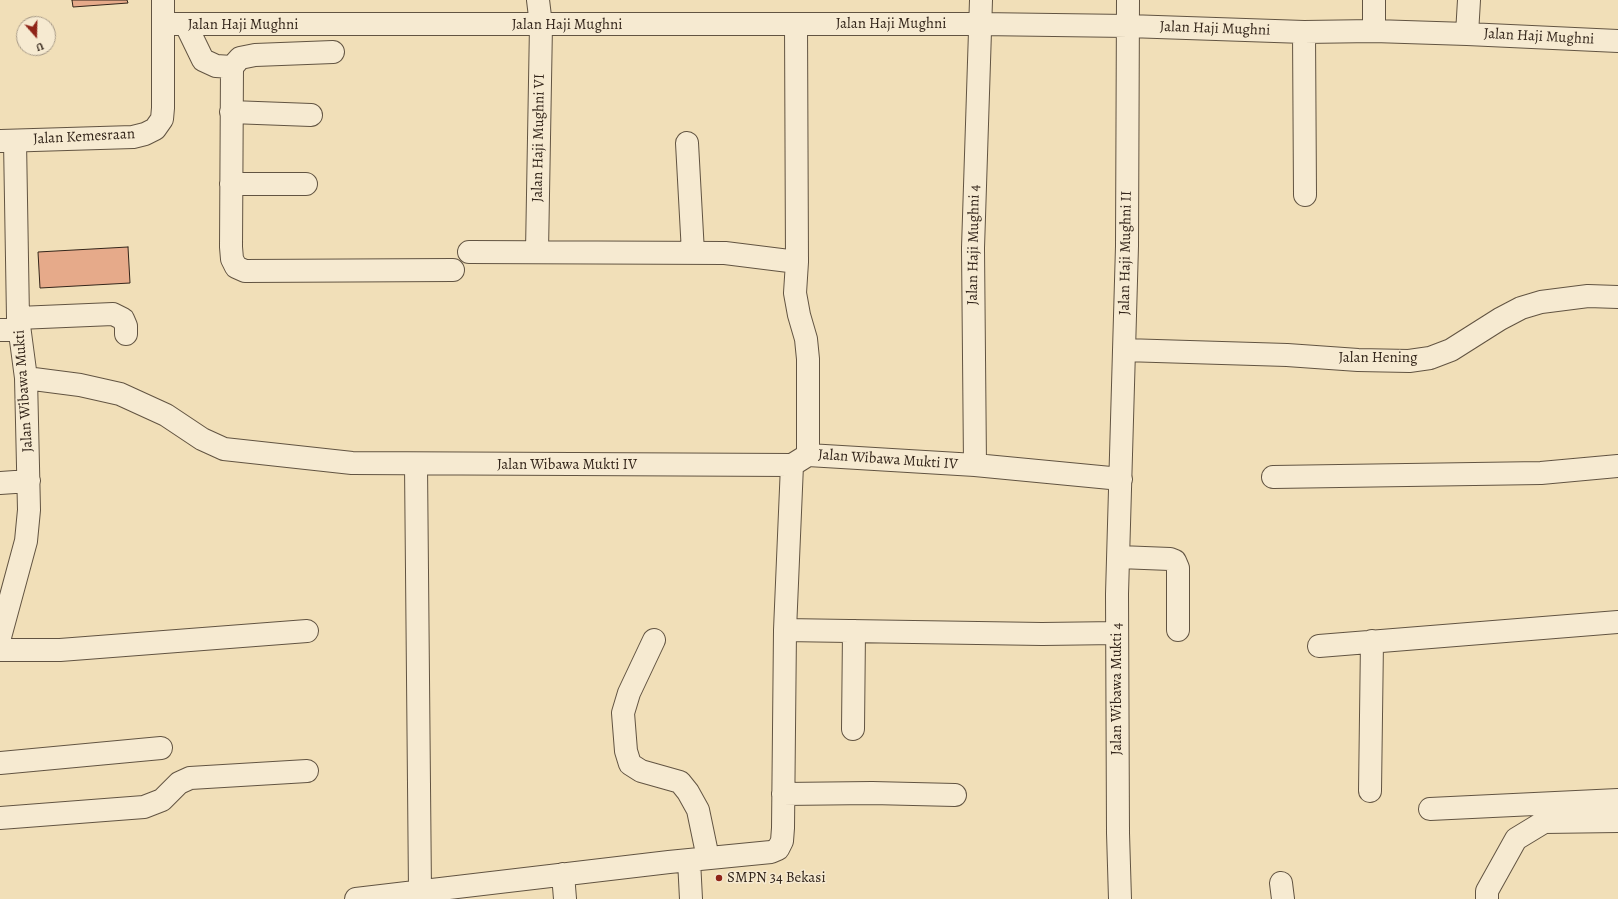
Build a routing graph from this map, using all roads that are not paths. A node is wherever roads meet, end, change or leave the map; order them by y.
1 (163, 0) edge
2 (538, 0) edge
3 (981, 0) edge
4 (1128, 0) edge
5 (1374, 0) edge
6 (1469, 0) edge
7 (164, 24) junction
8 (796, 24) junction
9 (980, 24) junction
10 (186, 25) junction
11 (541, 25) junction
12 (1128, 26) junction
13 (1374, 31) junction
14 (1304, 32) junction
15 (1467, 34) junction
16 (1618, 41) edge
17 (334, 52) dead end
18 (232, 67) junction
19 (232, 112) junction
20 (311, 115) dead end
21 (8, 140) edge
22 (687, 143) dead end
23 (231, 184) junction
24 (306, 184) dead end
25 (1305, 195) dead end
26 (537, 251) junction
27 (469, 252) dead end
28 (693, 253) junction
29 (797, 262) junction
30 (453, 270) dead end
31 (1618, 297) edge
32 (12, 326) edge
33 (126, 334) dead end
34 (1124, 350) junction
35 (26, 378) junction
36 (800, 460) junction
37 (416, 465) junction
38 (975, 465) junction
39 (1618, 466) edge
40 (1273, 478) dead end
41 (1121, 479) junction
42 (29, 481) junction
43 (0, 483) edge
44 (1119, 557) junction
45 (1618, 622) edge
46 (785, 630) junction
47 (1178, 630) dead end
48 (307, 631) dead end
49 (854, 631) junction
50 (1117, 633) junction
51 (0, 637) edge
52 (654, 640) dead end
53 (1372, 641) junction
54 (1320, 646) dead end
55 (0, 650) edge
56 (853, 729) dead end
57 (161, 748) dead end
58 (0, 763) edge
59 (307, 771) dead end
60 (1370, 791) dead end
61 (784, 794) junction
62 (955, 795) dead end
63 (1618, 800) edge
64 (1430, 809) dead end
65 (0, 818) edge
66 (1618, 822) edge
67 (698, 859) junction
68 (563, 874) junction
69 (420, 891) junction
70 (380, 898) edge
71 (356, 899) edge
72 (565, 899) edge
73 (691, 899) edge
74 (1120, 899) edge
75 (1487, 899) edge

1 - 7 street, Jalan Kemesraan
2 - 11 street, Jalan Haji Mughni VI
3 - 9 street, Jalan Haji Mughni 4
4 - 12 street, Jalan Haji Mughni II
5 - 13 street
6 - 15 street
7 - 10 street, Jalan Haji Mughni
7 - 21 street, Jalan Kemesraan
8 - 9 street, Jalan Haji Mughni
8 - 11 street, Jalan Haji Mughni
8 - 29 street
9 - 12 street, Jalan Haji Mughni
9 - 38 street, Jalan Haji Mughni 4
10 - 11 street, Jalan Haji Mughni
10 - 18 street
11 - 26 street, Jalan Haji Mughni VI
12 - 14 street, Jalan Haji Mughni
12 - 34 street, Jalan Haji Mughni II
13 - 14 street, Jalan Haji Mughni
13 - 15 street, Jalan Haji Mughni
14 - 25 street
15 - 16 street, Jalan Haji Mughni
17 - 18 street
18 - 19 street
19 - 20 street
19 - 23 street
21 - 32 street, Jalan Wibawa Mukti
22 - 28 street
23 - 24 street
23 - 30 street
26 - 27 street
26 - 28 street
28 - 29 street
29 - 36 street
31 - 34 street, Jalan Hening
32 - 33 street
32 - 35 street, Jalan Wibawa Mukti
34 - 41 street, Jalan Haji Mughni II
35 - 37 street, Jalan Wibawa Mukti IV
35 - 42 street, Jalan Wibawa Mukti
36 - 37 street, Jalan Wibawa Mukti IV
36 - 38 street, Jalan Wibawa Mukti IV
36 - 46 street
37 - 69 street
38 - 41 street, Jalan Wibawa Mukti IV
39 - 40 street
41 - 44 street, Jalan Wibawa Mukti 4
42 - 43 street
42 - 51 street, Jalan Wibawa Mukti
44 - 47 street
44 - 50 street, Jalan Wibawa Mukti 4
45 - 53 street
46 - 49 street
46 - 61 street
48 - 55 street
49 - 50 street
49 - 56 street
50 - 74 street, Jalan Wibawa Mukti 4
52 - 67 street
53 - 54 street
53 - 60 street
57 - 58 street
59 - 65 street
61 - 62 street
61 - 67 street
63 - 64 street
66 - 75 street
67 - 68 street
67 - 73 street
68 - 69 street
68 - 72 street
69 - 70 street
70 - 71 street

